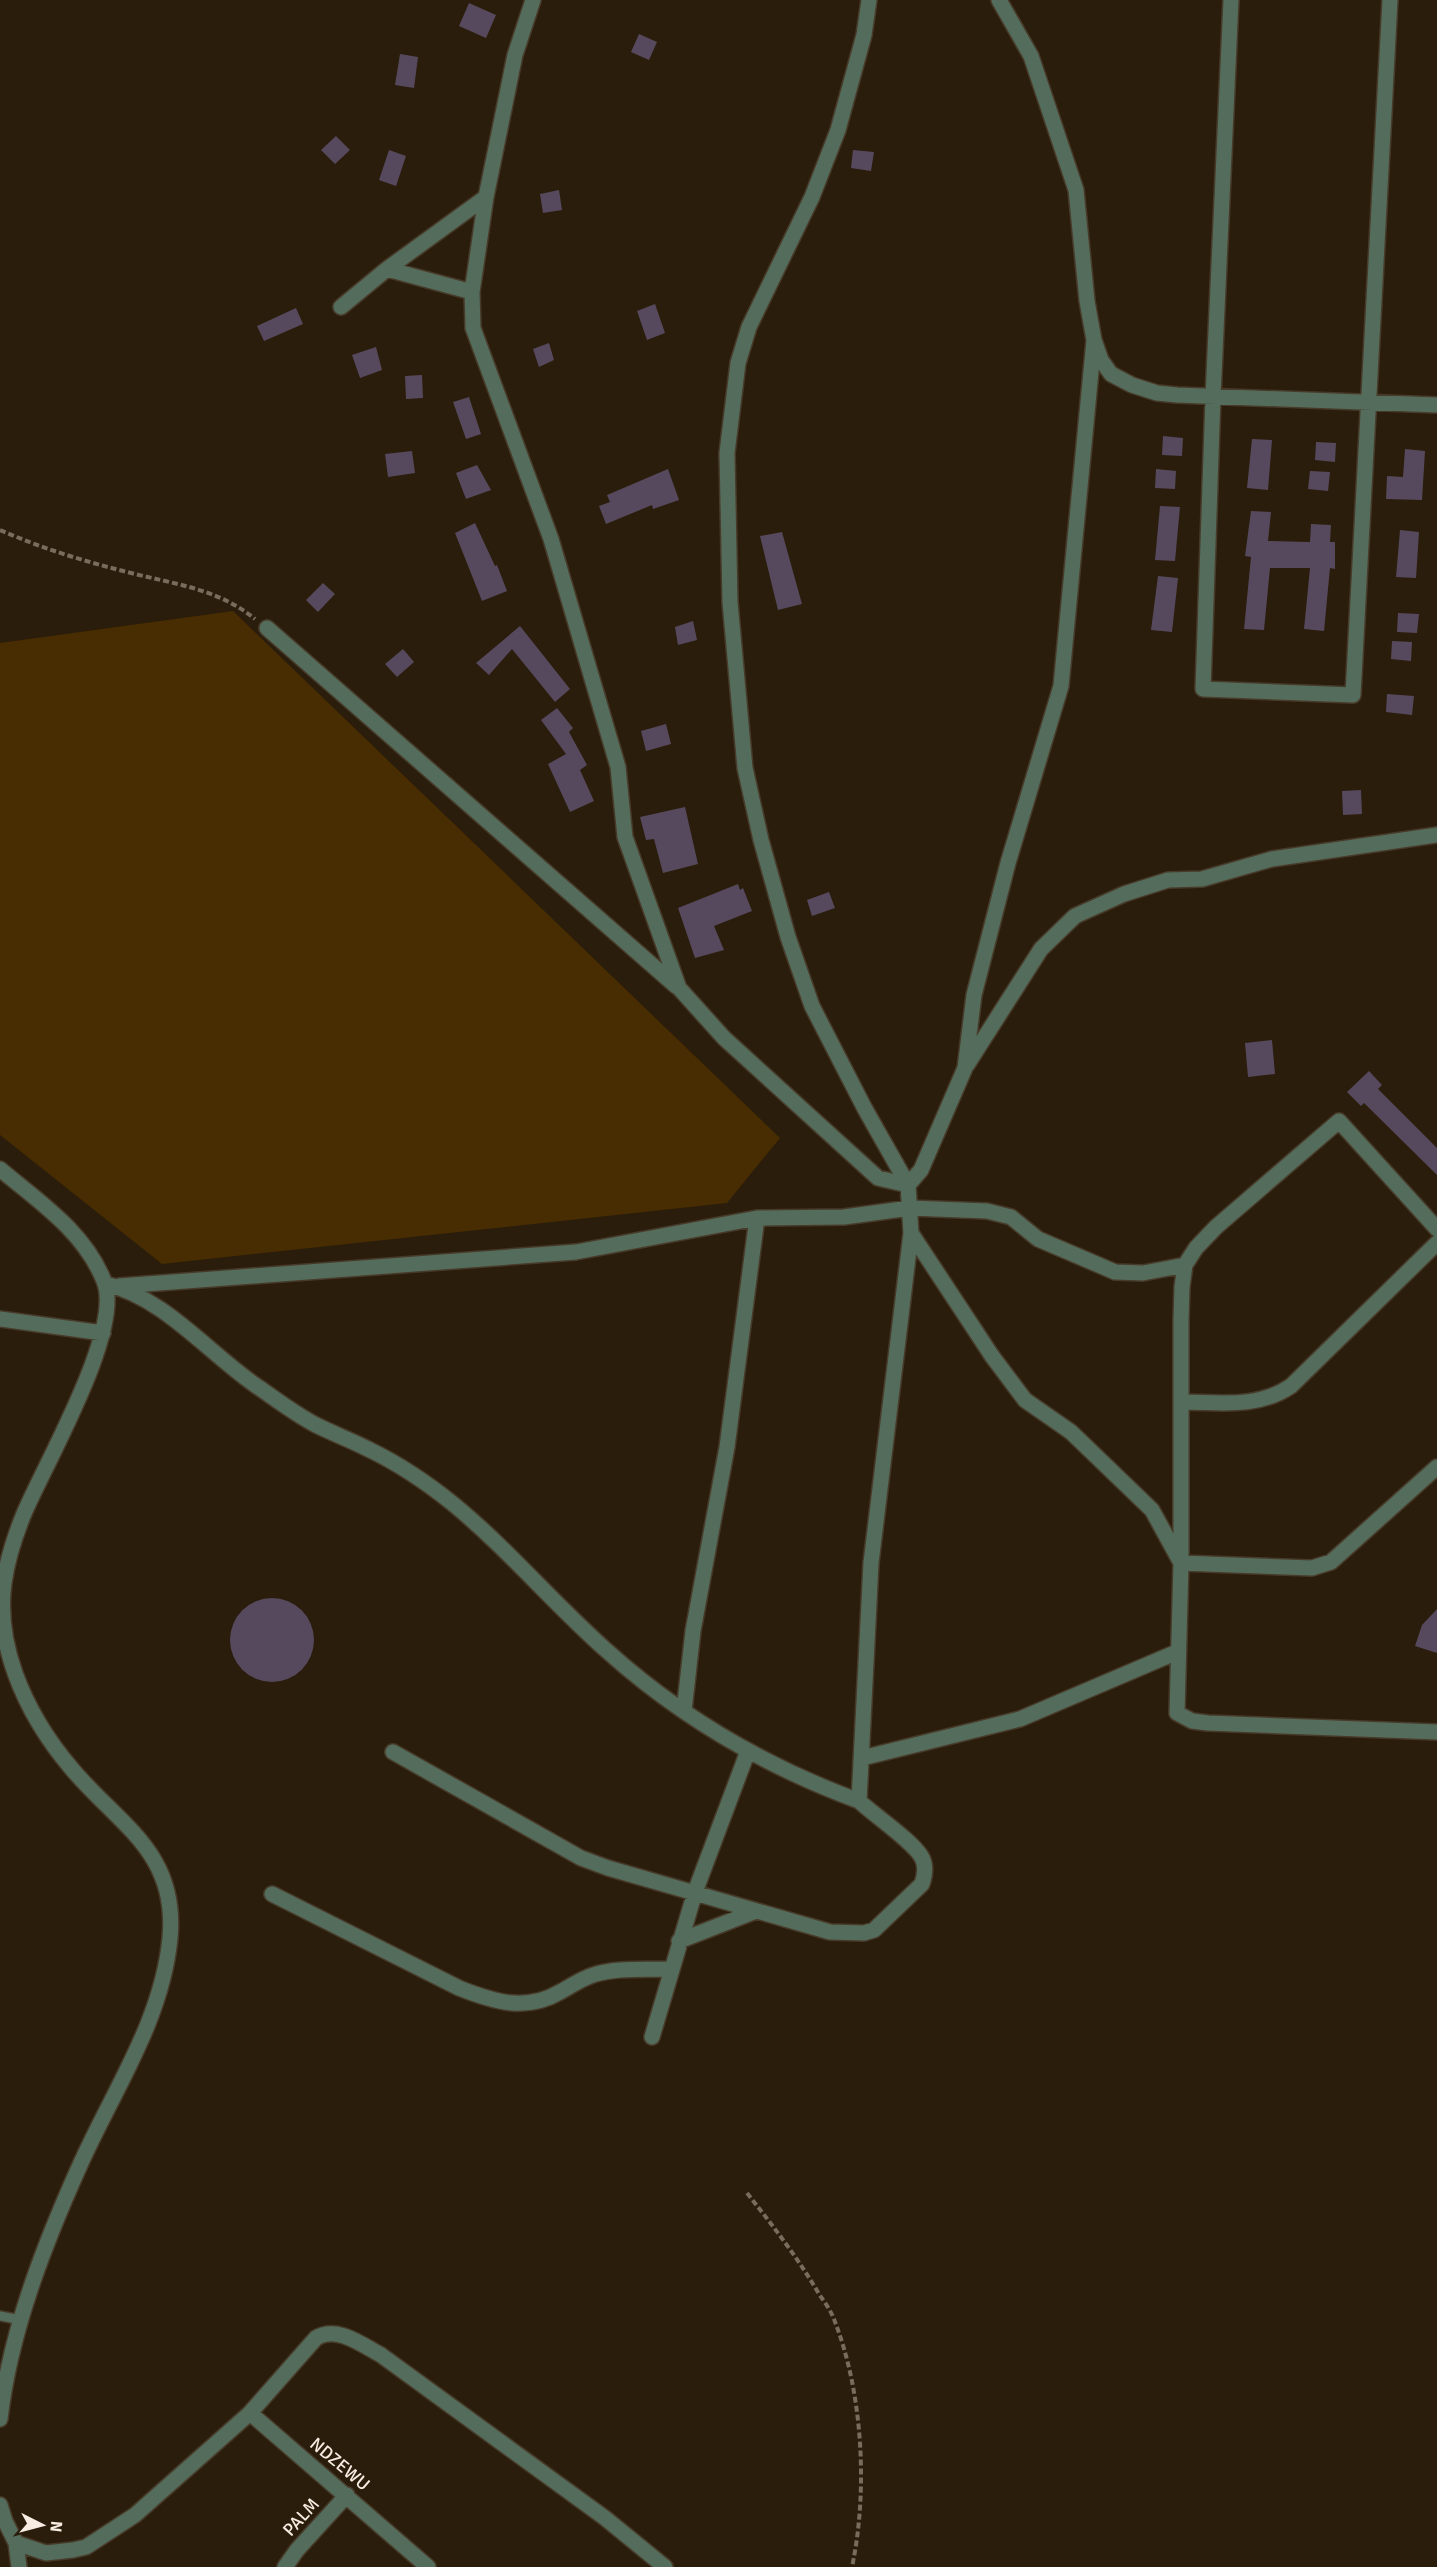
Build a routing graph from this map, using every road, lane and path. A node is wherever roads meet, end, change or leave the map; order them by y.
1 (533, 0) edge
2 (869, 0) edge
3 (999, 0) edge
4 (1231, 0) edge
5 (1390, 0) edge
6 (486, 197) junction
7 (387, 269) junction
8 (472, 292) junction
9 (341, 307) dead end
10 (1094, 340) junction
11 (1213, 397) junction
12 (1367, 400) junction
13 (1437, 405) edge
14 (0, 530) edge
15 (267, 628) joint
16 (1437, 835) edge
17 (679, 988) junction
18 (965, 1068) junction
19 (0, 1169) edge
20 (908, 1185) junction
21 (910, 1208) junction
22 (756, 1218) junction
23 (1437, 1229) edge
24 (911, 1233) junction
25 (1437, 1243) edge
26 (1185, 1265) junction
27 (112, 1285) junction
28 (0, 1319) edge
29 (103, 1333) junction
30 (1182, 1402) junction
31 (1437, 1467) edge
32 (1181, 1563) junction
33 (4, 1566) edge
34 (1177, 1652) junction
35 (684, 1711) junction
36 (1437, 1732) edge
37 (748, 1751) junction
38 (393, 1752) dead end
39 (862, 1758) junction
40 (859, 1802) junction
41 (694, 1892) junction
42 (272, 1894) dead end
43 (756, 1911) junction
44 (680, 1941) junction
45 (670, 1969) junction
46 (652, 2037) dead end
47 (747, 2193) dead end
48 (0, 2316) edge
49 (21, 2320) junction
50 (250, 2413) junction
51 (0, 2419) edge
52 (347, 2495) junction
53 (0, 2505) edge
54 (16, 2543) junction
55 (20, 2567) edge
56 (285, 2567) edge
57 (428, 2567) edge
58 (665, 2567) edge
59 (852, 2567) edge

1 - 6 street
2 - 20 street
3 - 10 street
4 - 11 street
5 - 12 street
6 - 7 street
6 - 8 street
7 - 8 street
7 - 9 street
8 - 17 street
10 - 11 street
10 - 18 street
11 - 12 street
11 - 12 street
12 - 13 street
14 - 15 path
15 - 17 street
16 - 18 street
17 - 20 street
18 - 20 street
19 - 27 street
20 - 21 street
21 - 22 street
21 - 24 street
21 - 26 street
22 - 27 street
22 - 35 street
23 - 26 street
24 - 32 street
24 - 39 street
25 - 30 street
26 - 30 street
27 - 29 street
27 - 35 street
28 - 29 street
29 - 33 street
30 - 32 street
31 - 32 street
32 - 34 street
33 - 49 street
34 - 36 street
34 - 39 street
35 - 37 street
37 - 40 street
37 - 41 street
38 - 41 street
39 - 40 street
40 - 43 street
41 - 43 street
41 - 44 street
42 - 45 street
43 - 44 street
44 - 45 street
45 - 46 street
47 - 59 path
48 - 49 lane
49 - 51 street
50 - 52 street, NDZEWU
50 - 54 street
50 - 58 street
52 - 56 street, PALM
52 - 57 street, NDZEWU
53 - 54 street
54 - 55 street

